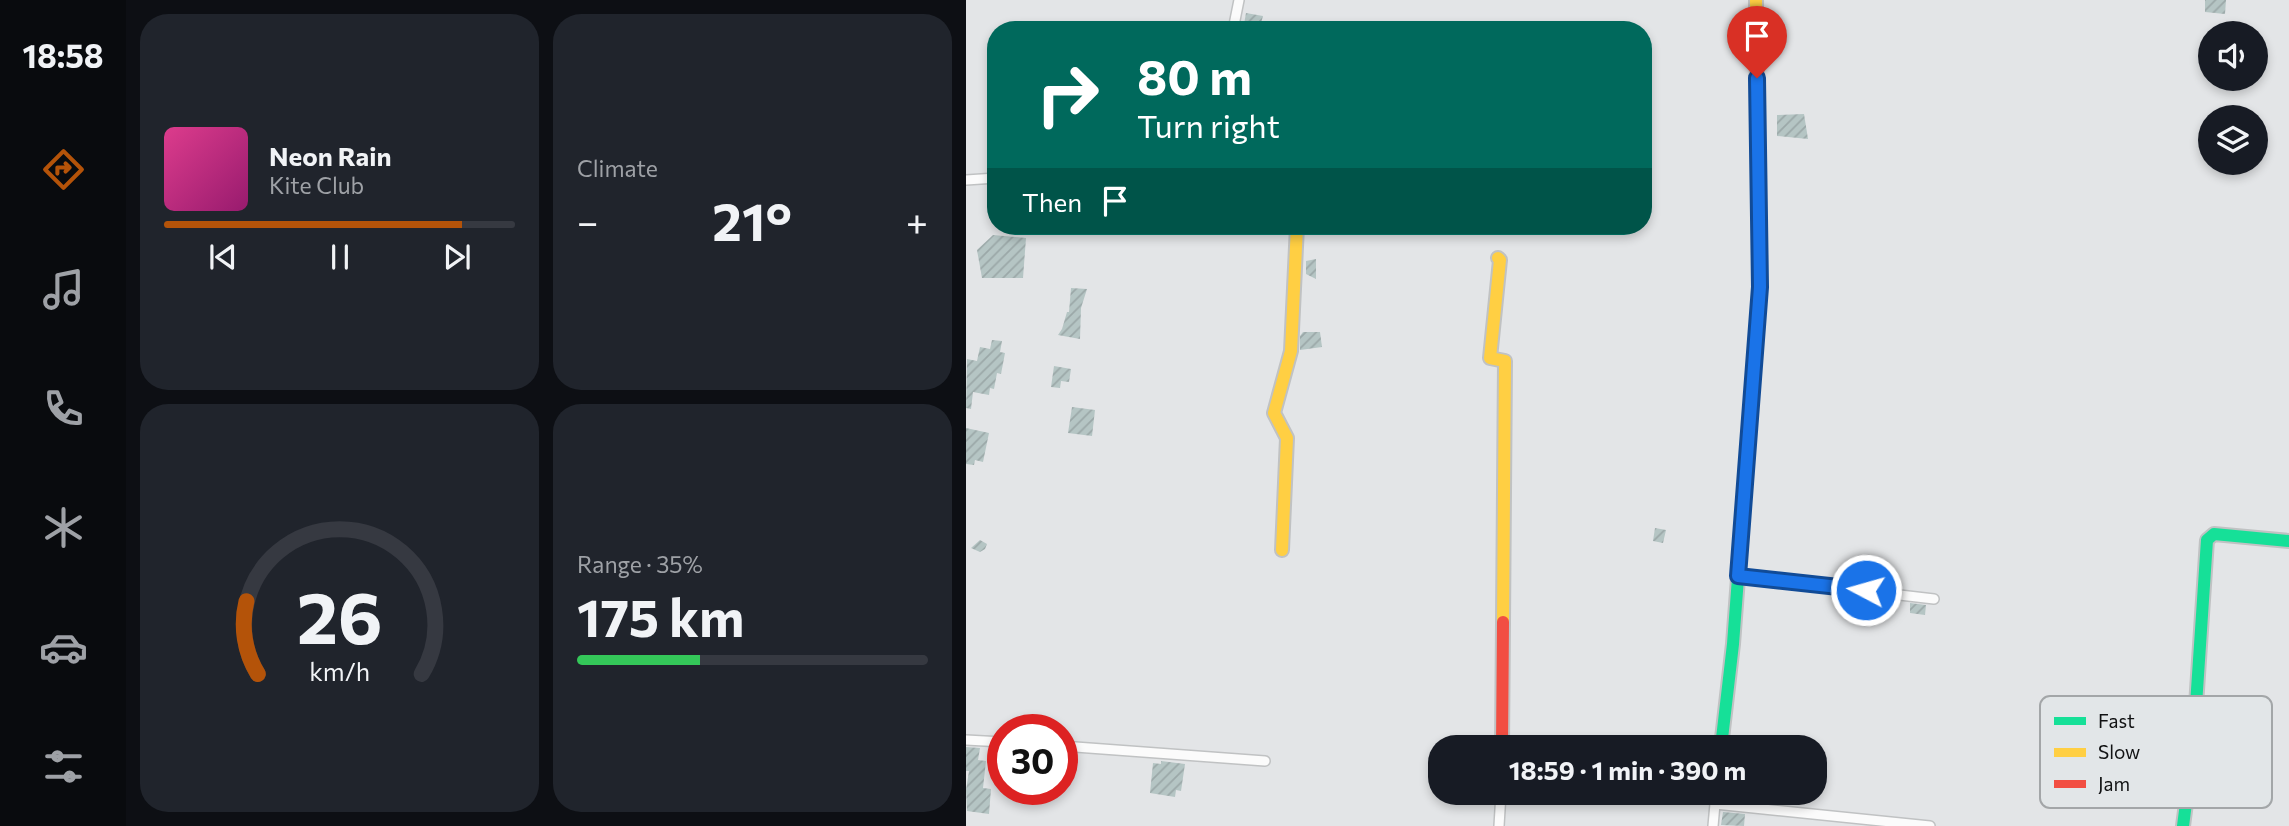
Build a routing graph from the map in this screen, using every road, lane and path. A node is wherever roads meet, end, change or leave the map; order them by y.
1 (1239, 0) edge
2 (1756, 0) edge
3 (1235, 21) edge
4 (987, 179) edge
5 (966, 180) edge
6 (1297, 235) edge
7 (1498, 258) dead end
8 (2289, 541) edge
9 (1282, 550) dead end
10 (1738, 576) junction
11 (1934, 599) dead end
12 (2197, 696) edge
13 (1502, 735) edge
14 (1722, 735) edge
15 (966, 740) edge
16 (987, 741) edge
17 (1078, 748) edge
18 (1265, 761) dead end
19 (1500, 805) edge
20 (1715, 805) edge
21 (1725, 805) edge
22 (2185, 808) edge
23 (1499, 826) edge
24 (1713, 826) edge
25 (1930, 826) edge
26 (2183, 826) edge

1 - 3 street
2 - 10 street
4 - 5 street
6 - 9 street
7 - 13 street
8 - 12 street
10 - 11 street
10 - 14 street
15 - 16 street
17 - 18 street
19 - 23 street
20 - 24 street
21 - 25 street
22 - 26 street

